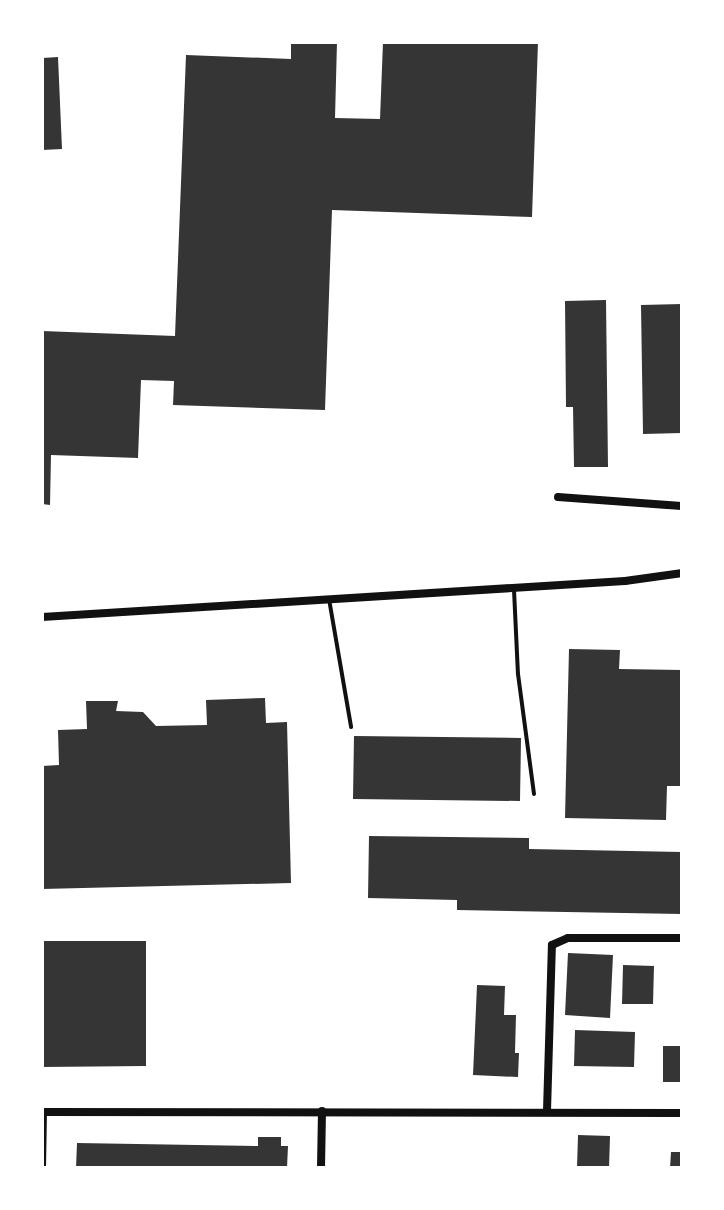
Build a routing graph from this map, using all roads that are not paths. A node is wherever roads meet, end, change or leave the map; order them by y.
1 (558, 497) dead end
2 (682, 506) edge
3 (682, 573) edge
4 (513, 587) junction
5 (329, 597) junction
6 (42, 617) edge
7 (351, 727) dead end
8 (534, 794) dead end
9 (682, 938) edge
10 (322, 1111) junction
11 (547, 1111) junction
12 (43, 1112) edge
13 (682, 1113) edge
14 (44, 1168) edge
15 (321, 1168) edge

1 - 2 street
3 - 4 street
4 - 5 street
4 - 8 lane
5 - 6 street
5 - 7 lane
9 - 11 street
10 - 11 street
10 - 12 street
10 - 15 street
11 - 13 street
12 - 14 lane

